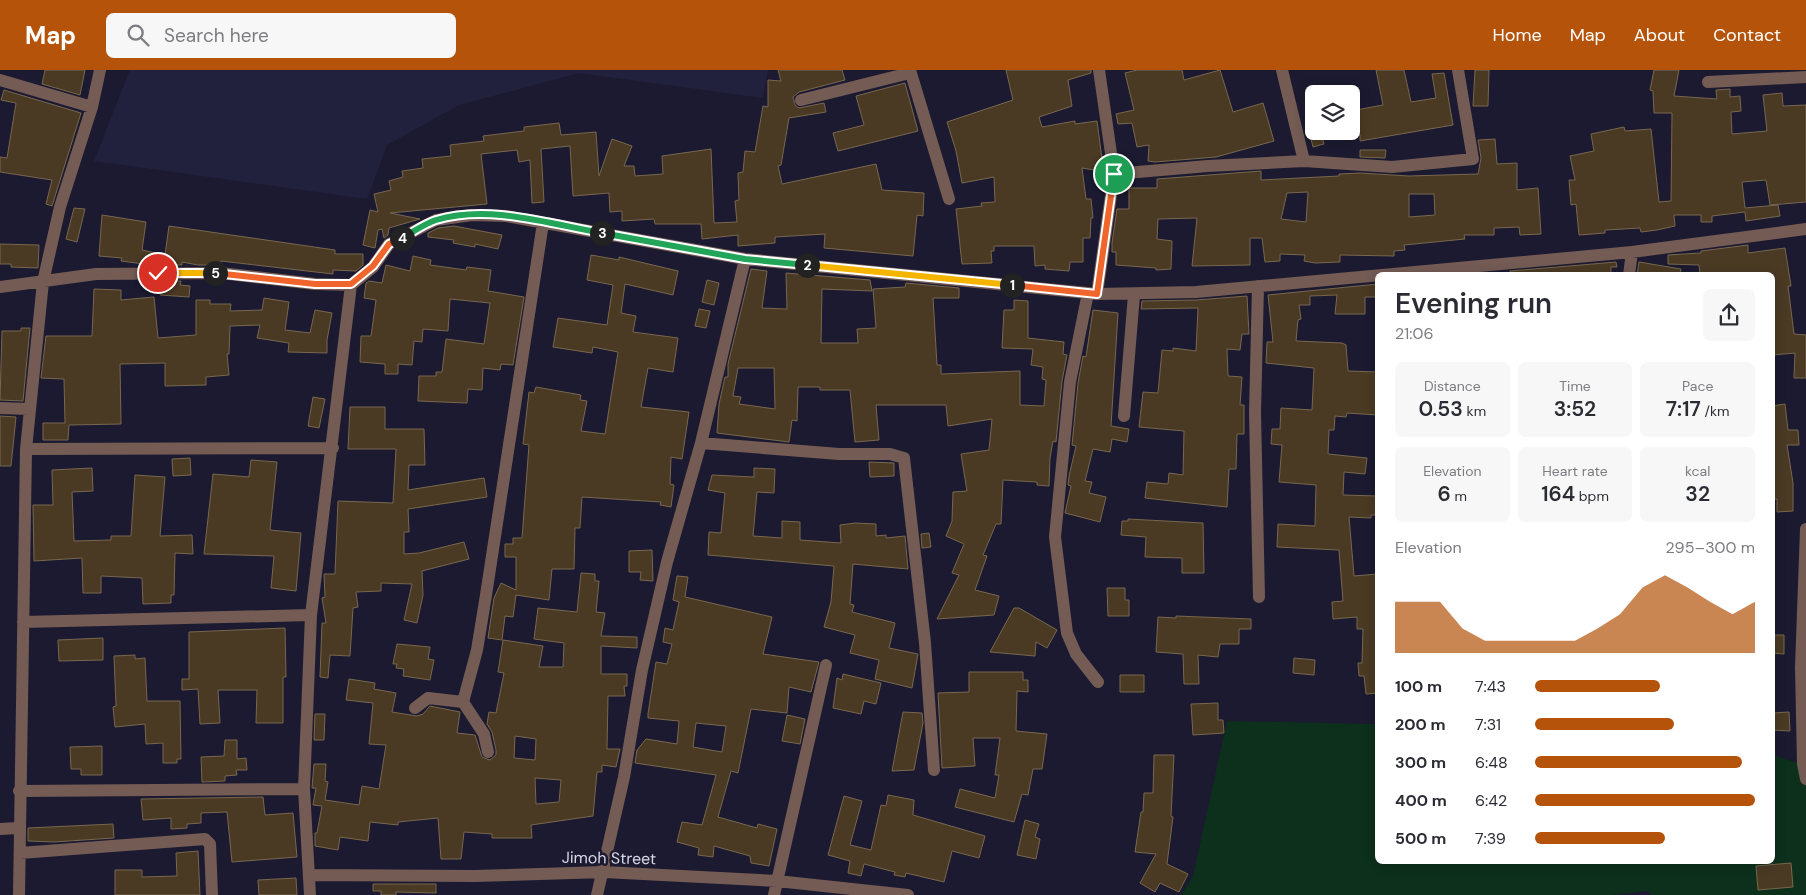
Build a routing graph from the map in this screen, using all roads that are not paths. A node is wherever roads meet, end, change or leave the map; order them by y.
1 (100, 70) edge
2 (1099, 70) edge
3 (1282, 70) edge
4 (1458, 70) edge
5 (910, 71) edge
6 (1806, 77) edge
7 (0, 80) edge
8 (1708, 82) dead end
9 (801, 100) dead end
10 (92, 107) junction
11 (1304, 161) junction
12 (1114, 174) junction
13 (949, 199) dead end
14 (543, 223) junction
15 (1806, 229) edge
16 (1632, 252) junction
17 (745, 259) junction
18 (1437, 272) edge
19 (1629, 272) edge
20 (1375, 277) edge
21 (42, 282) junction
22 (351, 284) junction
23 (1258, 286) junction
24 (0, 287) edge
25 (1093, 294) junction
26 (1134, 295) junction
27 (0, 408) edge
28 (29, 408) junction
29 (1124, 416) dead end
30 (701, 443) junction
31 (332, 448) junction
32 (26, 449) junction
33 (1806, 530) edge
34 (1259, 598) dead end
35 (311, 616) junction
36 (22, 622) junction
37 (826, 665) dead end
38 (1098, 682) dead end
39 (463, 702) junction
40 (415, 708) dead end
41 (488, 752) dead end
42 (934, 770) dead end
43 (1806, 779) edge
44 (304, 789) junction
45 (19, 791) junction
46 (18, 828) junction
47 (0, 829) edge
48 (20, 853) junction
49 (604, 872) junction
50 (309, 875) junction
51 (777, 881) junction
52 (19, 895) edge
53 (212, 895) edge
54 (310, 895) edge
55 (597, 895) edge
56 (774, 895) edge
57 (908, 895) edge

1 - 10 street
2 - 12 street
3 - 11 street
4 - 11 street
5 - 9 street
5 - 13 street
6 - 8 street
7 - 10 street
10 - 21 street
11 - 12 street
12 - 25 street
14 - 17 street
14 - 22 street
14 - 39 street
15 - 16 street
16 - 18 street
16 - 19 street
17 - 25 street
17 - 30 street
20 - 23 street
21 - 22 street
21 - 24 street
21 - 28 street
22 - 31 street
23 - 26 street
23 - 34 street
25 - 26 street
25 - 38 street
26 - 29 street
27 - 28 street
28 - 32 street
30 - 42 street
30 - 49 street
31 - 32 street
31 - 35 street
32 - 36 street
33 - 43 street
35 - 36 street
35 - 44 street
36 - 45 street
37 - 51 street
39 - 40 street
39 - 41 street
44 - 45 street
44 - 50 street
45 - 46 street
46 - 47 street
46 - 48 street
48 - 52 street
48 - 53 street
49 - 50 street, Jimoh Street
49 - 51 street, Jimoh Street
49 - 55 street
50 - 54 street
51 - 56 street
51 - 57 street, Jimoh Street

